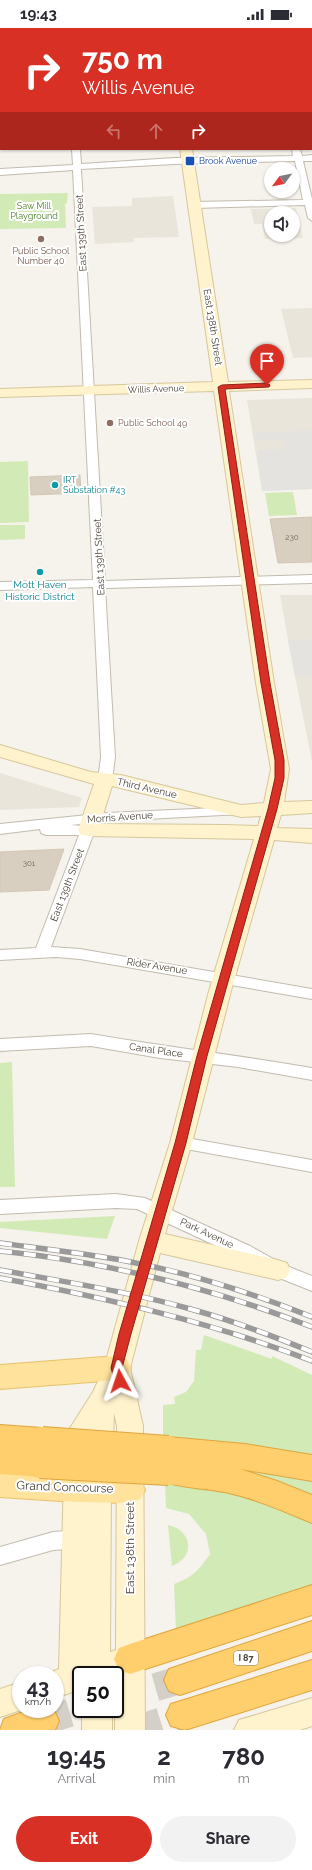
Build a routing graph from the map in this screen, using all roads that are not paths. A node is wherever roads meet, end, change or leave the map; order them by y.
1 (76, 150) edge
2 (296, 150) edge
3 (187, 155) edge
4 (298, 158) junction
5 (312, 158) edge
6 (77, 167) junction
7 (0, 172) edge
8 (310, 202) edge
9 (194, 205) junction
10 (312, 218) edge
11 (312, 384) edge
12 (222, 387) junction
13 (90, 390) junction
14 (0, 393) edge
15 (312, 579) edge
16 (251, 581) junction
17 (100, 584) junction
18 (0, 586) edge
19 (0, 751) edge
20 (105, 780) junction
21 (312, 807) edge
22 (273, 809) junction
23 (241, 810) junction
24 (90, 824) junction
25 (6, 828) edge
26 (265, 833) junction
27 (312, 836) edge
28 (41, 953) junction
29 (0, 955) edge
30 (224, 978) junction
31 (312, 994) edge
32 (0, 1045) edge
33 (202, 1056) junction
34 (312, 1074) edge
35 (181, 1143) junction
36 (312, 1166) edge
37 (0, 1207) edge
38 (160, 1212) junction
39 (151, 1241) junction
40 (278, 1270) junction
41 (312, 1284) edge
42 (117, 1368) junction
43 (0, 1377) edge
44 (0, 1438) edge
45 (41, 1452) junction
46 (0, 1461) edge
47 (168, 1461) junction
48 (312, 1468) edge
49 (0, 1484) edge
50 (87, 1489) junction
51 (130, 1490) junction
52 (312, 1509) edge
53 (86, 1539) junction
54 (0, 1556) edge
55 (312, 1600) edge
56 (312, 1636) edge
57 (130, 1658) junction
58 (80, 1666) edge
59 (109, 1666) edge
60 (312, 1675) edge
61 (180, 1680) tunnel mouth
62 (12, 1699) edge
63 (0, 1703) edge
64 (312, 1712) edge
65 (182, 1715) tunnel mouth
66 (97, 1718) edge
67 (97, 1730) edge
68 (130, 1730) edge
69 (249, 1730) edge

1 - 6 street, East 139th Street
2 - 4 street
3 - 4 street
3 - 6 street
3 - 9 main road, East 138th Street
4 - 5 street
4 - 8 street
6 - 7 street
6 - 13 street, East 139th Street
8 - 9 street
8 - 10 street
9 - 12 main road, East 138th Street
11 - 12 main road, Willis Avenue
12 - 13 main road, Willis Avenue
12 - 16 main road, East 138th Street
13 - 14 main road, Willis Avenue
13 - 17 street, East 139th Street
15 - 16 street
16 - 17 street
16 - 22 main road, East 138th Street
17 - 18 street
17 - 20 street, East 139th Street
19 - 20 main road, Third Avenue
20 - 23 main road, Third Avenue
20 - 24 main road, East 139th Street
21 - 22 main road, Third Avenue
22 - 23 main road, Third Avenue
22 - 26 main road, East 138th Street
23 - 24 street, Morris Avenue
24 - 25 street
24 - 26 main road, Morris Avenue
24 - 28 street, East 139th Street
26 - 27 main road
26 - 30 main road, East 138th Street
28 - 29 street, Rider Avenue
28 - 30 street, Rider Avenue
30 - 31 street, Rider Avenue
30 - 33 main road, East 138th Street
32 - 33 street, Canal Place
33 - 34 street, Canal Place
33 - 35 main road, East 138th Street
35 - 36 street
35 - 38 main road, East 138th Street
37 - 38 street, Park Avenue
38 - 39 main road, East 138th Street
38 - 40 street, Park Avenue
39 - 40 main road
39 - 42 main road, East 138th Street
40 - 41 street, Park Avenue
42 - 43 main road
42 - 50 main road, East 138th Street
42 - 51 main road, East 138th Street
44 - 45 highway
45 - 46 highway
45 - 47 highway, bridge
47 - 48 highway
47 - 52 highway
49 - 50 main road, Grand Concourse
50 - 51 main road, Grand Concourse
50 - 53 main road, East 138th Street
51 - 57 main road, East 138th Street
53 - 54 street
53 - 58 main road, East 138th Street
55 - 57 highway
56 - 61 highway, I 87
57 - 59 main road
57 - 68 main road, East 138th Street
60 - 65 highway
62 - 63 main road
64 - 69 main road
66 - 67 main road

